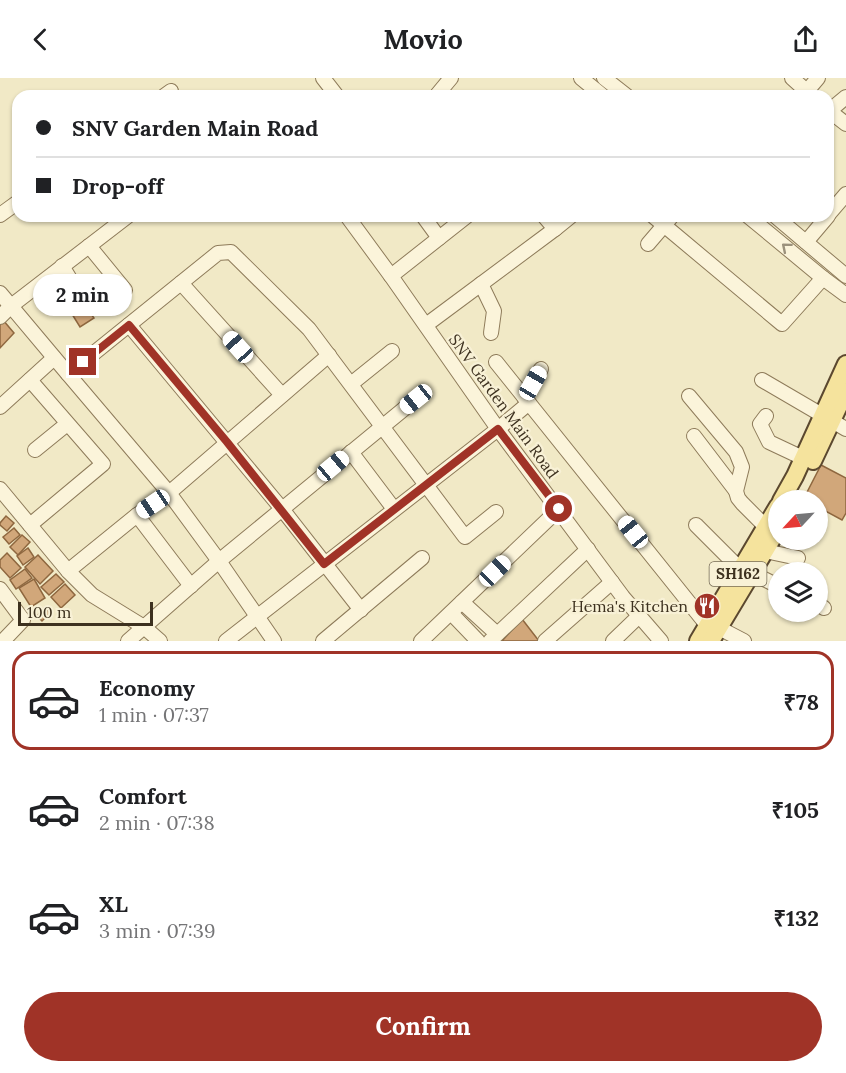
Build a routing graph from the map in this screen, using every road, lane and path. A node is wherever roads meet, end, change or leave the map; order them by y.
1 (323, 78) edge
2 (451, 78) edge
3 (581, 78) edge
4 (604, 78) edge
5 (792, 78) edge
6 (332, 90) edge
7 (441, 90) edge
8 (596, 90) edge
9 (619, 90) edge
10 (806, 90) edge
11 (846, 96) edge
12 (834, 106) edge
13 (846, 194) edge
14 (834, 209) edge
15 (120, 222) edge
16 (351, 222) edge
17 (427, 222) edge
18 (459, 222) edge
19 (549, 222) edge
20 (564, 222) edge
21 (661, 222) edge
22 (666, 222) edge
23 (755, 222) edge
24 (782, 222) edge
25 (823, 222) edge
26 (555, 229) junction
27 (439, 238) junction
28 (806, 242) junction
29 (648, 244) dead end
30 (89, 246) junction
31 (62, 267) junction
32 (391, 276) junction
33 (846, 276) edge
34 (823, 278) junction
35 (181, 283) junction
36 (73, 284) dead end
37 (481, 284) junction
38 (125, 290) dead end
39 (0, 293) edge
40 (846, 295) edge
41 (10, 306) junction
42 (0, 317) edge
43 (129, 325) junction
44 (426, 325) junction
45 (491, 333) dead end
46 (392, 351) dead end
47 (329, 355) junction
48 (54, 358) junction
49 (496, 362) dead end
50 (846, 364) edge
51 (541, 369) dead end
52 (68, 374) junction
53 (30, 380) junction
54 (762, 380) dead end
55 (351, 384) junction
56 (846, 391) edge
57 (282, 395) junction
58 (689, 396) dead end
59 (416, 399) dead end
60 (527, 400) junction
61 (0, 407) edge
62 (766, 416) dead end
63 (834, 421) edge
64 (67, 424) junction
65 (382, 426) junction
66 (498, 429) junction
67 (694, 436) dead end
68 (227, 442) junction
69 (35, 450) dead end
70 (351, 452) junction
71 (803, 458) junction
72 (426, 485) junction
73 (0, 489) edge
74 (787, 490) edge
75 (799, 490) edge
76 (736, 491) junction
77 (169, 493) junction
78 (394, 509) junction
79 (559, 509) junction
80 (281, 510) junction
81 (496, 512) dead end
82 (137, 515) junction
83 (768, 524) edge
84 (30, 525) junction
85 (696, 525) dead end
86 (768, 534) edge
87 (768, 541) edge
88 (588, 549) junction
89 (765, 551) junction
90 (422, 558) dead end
91 (798, 558) dead end
92 (219, 561) junction
93 (324, 564) junction
94 (68, 571) junction
95 (746, 571) junction
96 (768, 581) edge
97 (612, 582) junction
98 (191, 586) junction
99 (0, 589) edge
100 (462, 602) junction
101 (361, 610) junction
102 (451, 613) junction
103 (639, 616) junction
104 (257, 617) junction
105 (144, 627) junction
106 (712, 631) edge
107 (493, 638) edge
108 (3, 641) edge
109 (128, 641) edge
110 (160, 641) edge
111 (226, 641) edge
112 (274, 641) edge
113 (323, 641) edge
114 (421, 641) edge
115 (478, 641) edge
116 (545, 641) edge
117 (613, 641) edge
118 (661, 641) edge
119 (698, 641) edge
120 (744, 641) edge

1 - 6 street
2 - 7 street
3 - 8 street
4 - 9 street
5 - 10 street
11 - 12 street
13 - 14 street
15 - 30 street
16 - 32 street, SNV Garden Main Road
17 - 27 street
18 - 27 street
19 - 26 street
20 - 26 street
21 - 29 street
22 - 34 street
34 -> 23 street
24 - 28 street
25 - 28 street
26 - 37 street
27 - 32 street
28 - 33 street
30 - 31 street
30 - 38 street
31 - 36 street
31 - 41 street
32 - 44 street, SNV Garden Main Road
34 - 40 street
35 - 43 street
35 - 47 street
35 - 57 street
37 - 44 street
37 - 45 street
39 - 41 street
41 - 42 street
41 - 48 street
43 - 52 street
43 - 68 street
44 - 66 street, SNV Garden Main Road
46 - 55 street
47 - 55 street
47 - 57 street
48 - 52 street
48 - 53 street
49 - 60 street
50 - 63 main road
51 - 60 street
52 - 77 street
53 - 61 street
53 - 64 street
54 - 63 street
55 - 65 street
56 - 63 main road
57 - 68 street
58 - 76 street
59 - 65 street
60 - 66 street
60 - 106 street
62 - 71 street
63 - 71 main road
63 - 75 main road
64 - 69 street
64 - 84 street
65 - 70 street
65 - 72 street
66 - 72 street
66 - 79 street, SNV Garden Main Road
67 - 76 street
68 - 77 street
68 - 80 street
70 - 78 street
70 - 80 street
71 - 74 main road
72 - 78 street
72 - 81 street
73 - 84 street
76 - 83 street
77 - 82 street
77 - 92 street
78 - 93 street
79 - 88 street, SNV Garden Main Road
79 - 100 street
80 - 92 street
80 - 93 street
82 - 94 street
82 - 98 street
84 - 94 street
85 - 95 street
86 - 95 main road, SH162
87 - 89 main road, SH162
88 - 97 street, SNV Garden Main Road
88 - 107 street
89 - 91 street
89 - 95 main road, SH162
90 - 101 street
92 - 98 street
92 - 104 street
93 - 101 street
93 - 104 street
94 - 105 street
95 - 96 street
95 - 106 main road, SH162
97 - 103 street, SNV Garden Main Road
97 - 116 street
98 - 105 street
99 - 108 street
100 - 102 street
100 - 107 street
101 - 113 street
102 - 114 street
102 - 115 street
103 - 117 street
103 - 118 street, SNV Garden Main Road
104 - 111 street
104 - 112 street
105 - 109 street
105 - 110 street
106 - 119 main road, SH162
106 - 120 street

